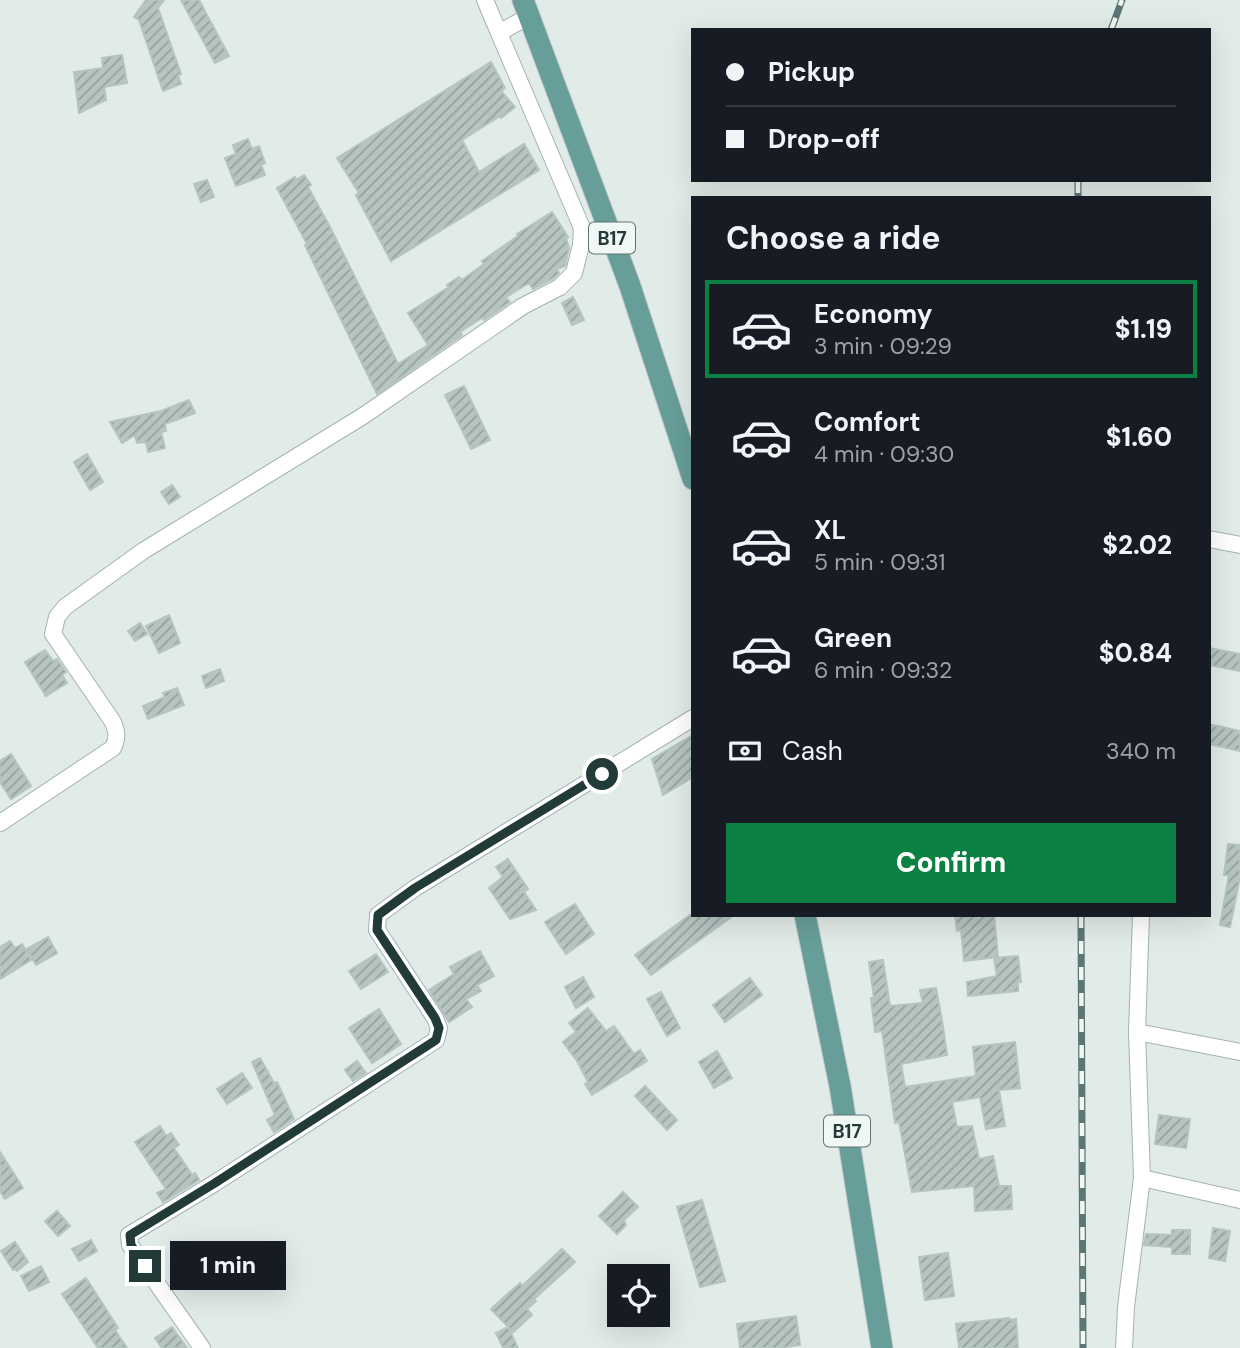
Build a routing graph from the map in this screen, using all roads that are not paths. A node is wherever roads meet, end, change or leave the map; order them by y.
1 (485, 0) edge
2 (526, 8) edge
3 (499, 33) junction
4 (691, 473) edge
5 (1211, 539) edge
6 (1240, 545) edge
7 (691, 719) edge
8 (0, 823) edge
9 (805, 917) edge
10 (1141, 917) edge
11 (1137, 1032) junction
12 (1240, 1052) edge
13 (1142, 1178) junction
14 (1240, 1200) edge
15 (202, 1348) edge
16 (882, 1348) edge
17 (1124, 1348) edge

1 - 3 street
2 - 3 street
2 - 4 main road, B17
3 - 8 street
5 - 6 street
7 - 15 street
9 - 16 main road, B17
10 - 11 street
11 - 12 street
11 - 13 street
13 - 14 street
13 - 17 street

